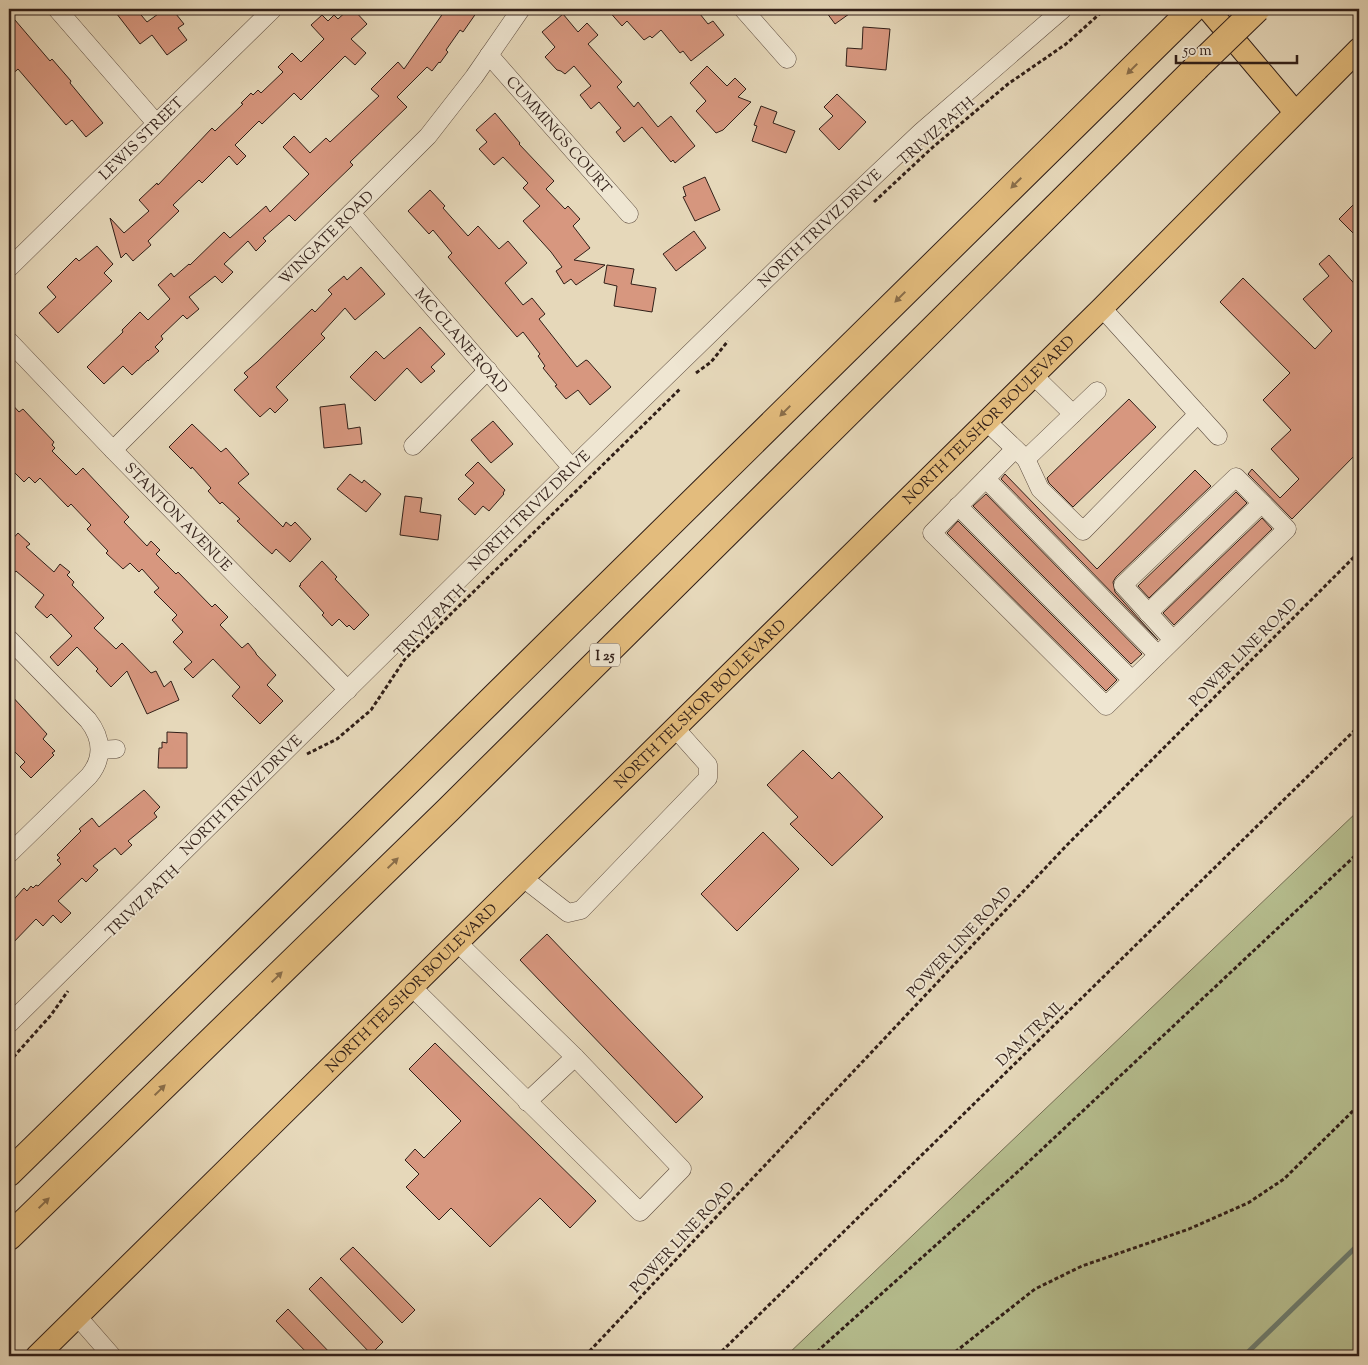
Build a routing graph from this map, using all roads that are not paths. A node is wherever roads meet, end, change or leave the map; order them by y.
1 (57, 9) edge
2 (273, 9) edge
3 (521, 9) edge
4 (743, 9) edge
5 (1063, 9) edge
6 (1193, 9) edge
7 (1208, 9) edge
8 (1257, 9) edge
9 (1359, 49) edge
10 (489, 55) junction
11 (787, 59) dead end
12 (1295, 112) junction
13 (156, 123) junction
14 (351, 213) junction
15 (629, 214) dead end
16 (9, 268) edge
17 (1102, 308) junction
18 (9, 341) edge
19 (488, 370) junction
20 (1033, 375) junction
21 (1096, 391) dead end
22 (1073, 414) junction
23 (1198, 414) junction
24 (986, 421) junction
25 (1218, 436) dead end
26 (413, 446) dead end
27 (113, 450) junction
28 (1021, 454) junction
29 (572, 468) junction
30 (986, 479) junction
31 (1262, 503) junction
32 (958, 506) junction
33 (1148, 613) junction
34 (9, 640) edge
35 (1173, 640) junction
36 (1158, 655) junction
37 (1132, 680) junction
38 (348, 690) junction
39 (675, 728) junction
40 (9, 854) edge
41 (523, 878) junction
42 (457, 942) junction
43 (412, 987) junction
44 (9, 1024) edge
45 (575, 1057) junction
46 (528, 1102) junction
47 (9, 1173) edge
48 (9, 1237) edge
49 (77, 1316) junction
50 (37, 1356) edge
51 (112, 1356) edge

1 - 13 street
2 - 13 street, LEWIS STREET
3 - 10 street, WINGATE ROAD
4 - 11 street
5 - 29 street, NORTH TRIVIZ DRIVE
6 -> 47 highway
7 - 12 main road
48 -> 8 highway, I 25, bridge
9 - 12 main road, NORTH TELSHOR BOULEVARD
10 - 14 street, WINGATE ROAD
10 - 15 street, CUMMINGS COURT
12 - 17 main road, NORTH TELSHOR BOULEVARD
13 - 16 street, LEWIS STREET
14 - 19 street, MC CLANE ROAD
14 - 27 street, WINGATE ROAD
17 - 20 main road, NORTH TELSHOR BOULEVARD
17 - 23 street
18 - 27 street, STANTON AVENUE
19 - 26 street
19 - 29 street, MC CLANE ROAD
20 - 22 street
20 - 24 main road, NORTH TELSHOR BOULEVARD
21 - 22 street
22 - 28 street
23 - 25 street
23 - 28 street
24 - 28 street
24 - 39 main road, NORTH TELSHOR BOULEVARD
27 - 38 street, STANTON AVENUE
28 - 30 street
29 - 38 street, NORTH TRIVIZ DRIVE
30 - 32 street
30 - 36 street
31 - 33 street
31 - 33 street
31 - 35 street
32 - 37 street
32 - 37 street
33 - 35 street
34 - 40 street
35 - 36 street
36 - 37 street
38 - 44 street, NORTH TRIVIZ DRIVE
39 - 41 main road, NORTH TELSHOR BOULEVARD
39 - 41 street
41 - 42 main road, NORTH TELSHOR BOULEVARD
42 - 43 main road, NORTH TELSHOR BOULEVARD
42 - 45 street
43 - 46 street
43 - 49 main road, NORTH TELSHOR BOULEVARD
45 - 46 street
45 - 46 street
49 - 50 main road, NORTH TELSHOR BOULEVARD
49 - 51 street

